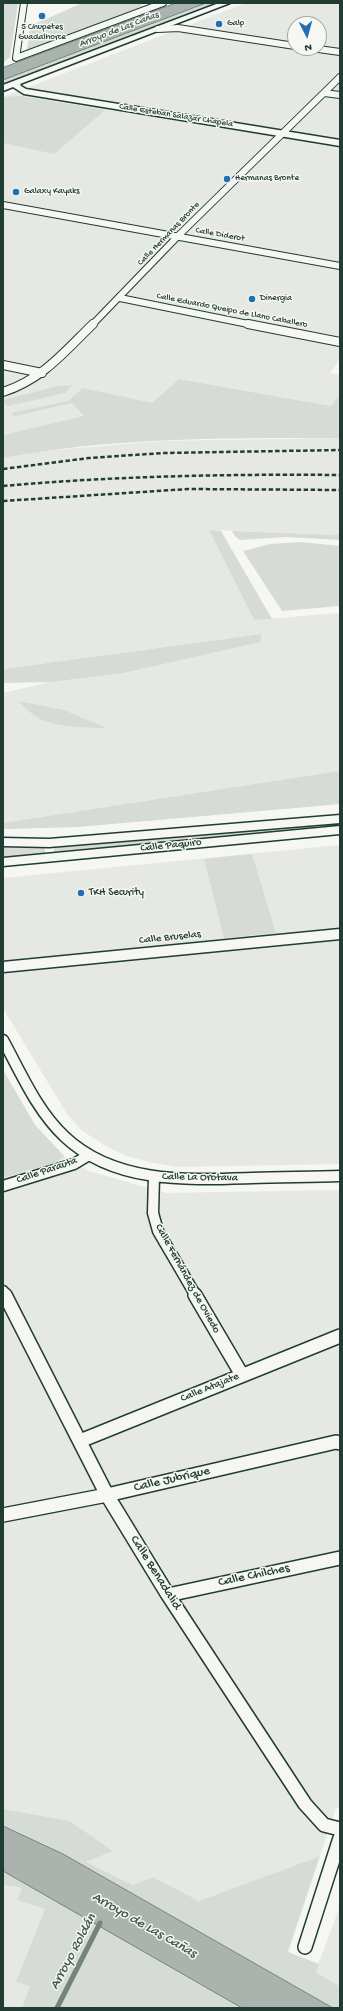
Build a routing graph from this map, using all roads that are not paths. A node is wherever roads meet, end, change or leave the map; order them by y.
1 (24, 3) edge
2 (163, 3) edge
3 (226, 3) edge
4 (158, 29) junction
5 (287, 45) edge
6 (327, 50) edge
7 (340, 52) edge
8 (340, 77) edge
9 (16, 83) junction
10 (3, 88) edge
11 (324, 93) junction
12 (340, 95) edge
13 (283, 134) junction
14 (340, 143) edge
15 (3, 205) edge
16 (178, 236) junction
17 (340, 266) edge
18 (120, 298) junction
19 (340, 342) edge
20 (3, 365) edge
21 (42, 373) junction
22 (3, 392) edge
23 (340, 819) edge
24 (340, 830) edge
25 (3, 842) edge
26 (3, 862) edge
27 (340, 934) edge
28 (3, 967) edge
29 (3, 1040) edge
30 (89, 1155) junction
31 (340, 1176) edge
32 (154, 1177) junction
33 (3, 1186) edge
34 (3, 1291) edge
35 (340, 1336) edge
36 (242, 1375) junction
37 (80, 1441) junction
38 (340, 1443) edge
39 (107, 1495) junction
40 (3, 1516) edge
41 (340, 1558) edge
42 (168, 1595) junction
43 (340, 1829) edge
44 (340, 1838) edge
45 (305, 1947) dead end

1 - 2 street
3 - 4 main road
4 - 5 street
4 - 9 main road
6 - 7 street
8 - 11 street, Calle Hermanas Bronte
9 - 10 main road
9 - 13 main road, Calle Esteban Salazar Chapela
11 - 12 street
11 - 13 street, Calle Hermanas Bronte
13 - 14 main road, Calle Esteban Salazar Chapela
13 - 16 street, Calle Hermanas Bronte
15 - 16 street, Calle Diderot
16 - 17 street, Calle Diderot
16 - 18 street, Calle Hermanas Bronte
18 - 19 street, Calle Eduardo Queipo de Llano Caballero
18 - 21 street, Calle Hermanas Bronte
20 - 21 street
21 - 22 street, Calle Hermanas Bronte
23 - 25 main road, Calle Paquiro
24 - 26 main road, Calle Paquiro
27 - 28 street, Calle Bruselas
29 - 30 street, Calle La Orotava
30 - 32 street, Calle La Orotava
30 - 33 street, Calle Parauta
31 - 32 street, Calle La Orotava
32 - 36 street, Calle Fernández de Oviedo
34 - 37 street, Calle Benadalid
35 - 36 street, Calle Atajate
36 - 37 street, Calle Atajate
37 - 39 street, Calle Benadalid
38 - 39 street, Calle Jubrique
39 - 40 street, Calle Jubrique
39 - 42 street, Calle Benadalid
41 - 42 street, Calle Chilches
42 - 43 street, Calle Benadalid
44 - 45 street

